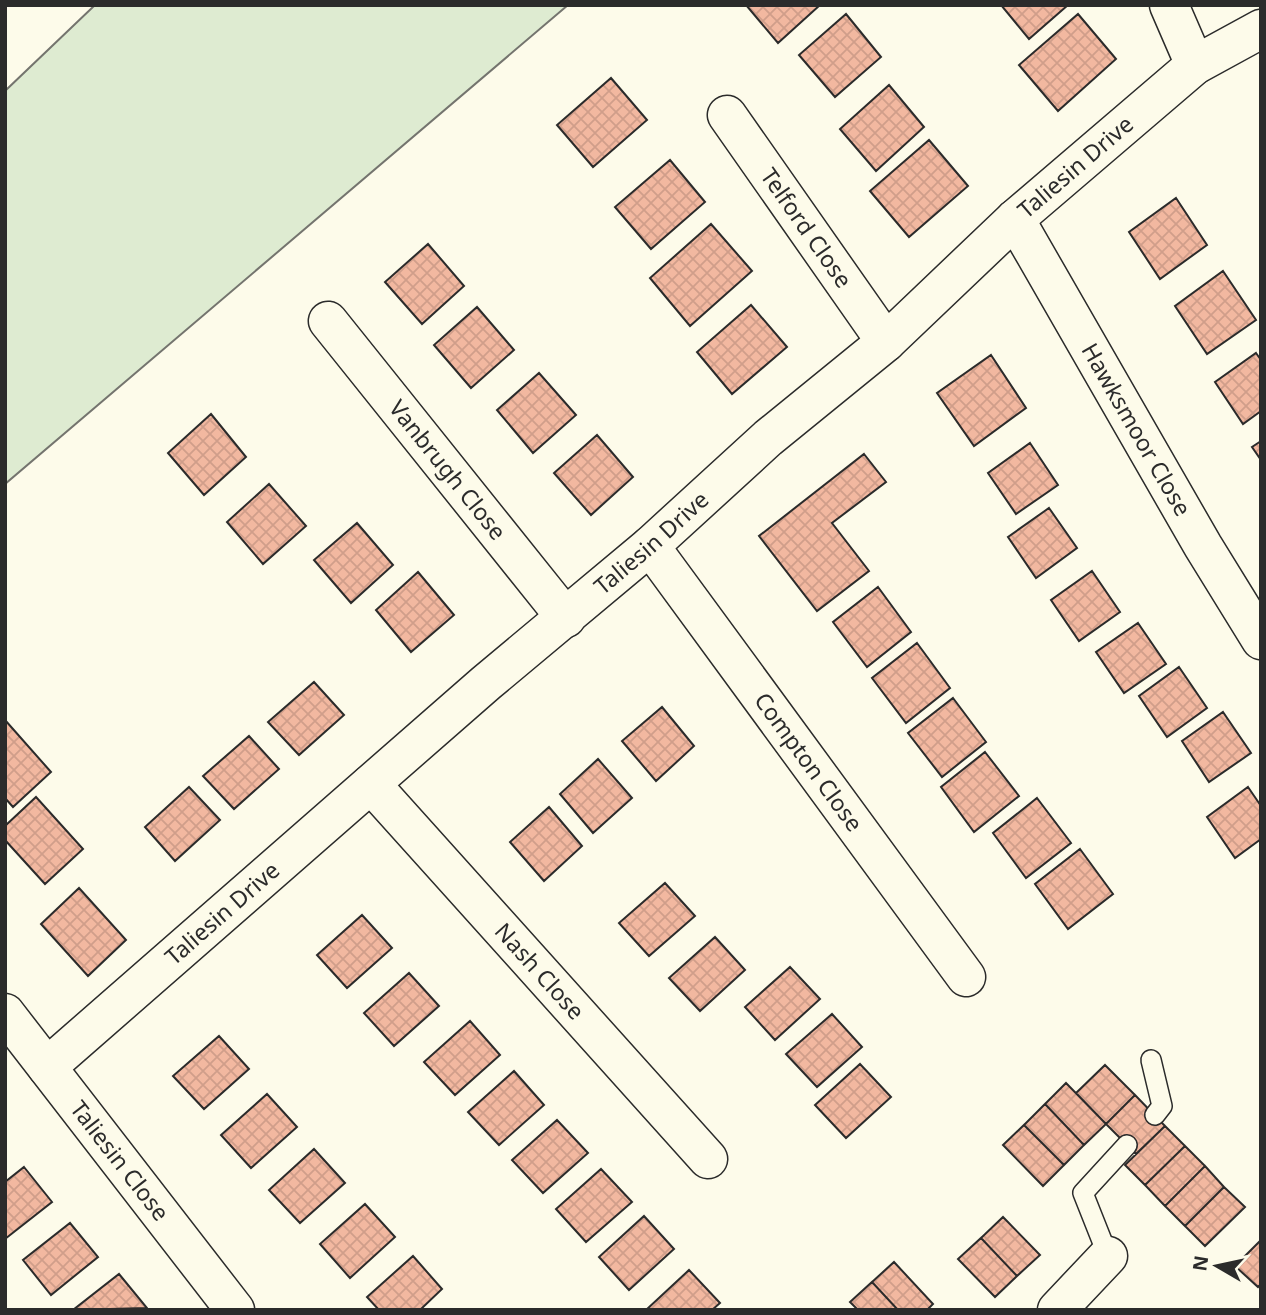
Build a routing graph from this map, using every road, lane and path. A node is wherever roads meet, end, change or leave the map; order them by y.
1 (1169, 5) edge
2 (1261, 29) edge
3 (1195, 65) junction
4 (727, 115) dead end
5 (1016, 219) junction
6 (328, 321) dead end
7 (886, 342) junction
8 (650, 546) junction
9 (566, 618) junction
10 (1261, 640) edge
11 (372, 784) junction
12 (966, 977) dead end
13 (5, 1013) edge
14 (1151, 1060) dead end
15 (47, 1066) junction
16 (1155, 1115) dead end
17 (1127, 1145) dead end
18 (708, 1159) dead end
19 (1108, 1256) joint
20 (236, 1310) edge
21 (1057, 1310) edge

1 - 3 street
2 - 3 street, Taliesin Drive
3 - 5 street, Taliesin Drive
4 - 7 street, Telford Close
5 - 7 street, Taliesin Drive
5 - 10 street, Hawksmoor Close
6 - 9 street, Vanbrugh Close
7 - 8 street, Taliesin Drive
8 - 9 street, Taliesin Drive
8 - 12 street, Compton Close
9 - 11 street, Taliesin Drive
11 - 15 street, Taliesin Drive
11 - 18 street, Nash Close
13 - 15 street, Taliesin Close
14 - 16 lane
15 - 20 street, Taliesin Close
17 - 19 lane
19 - 21 street

